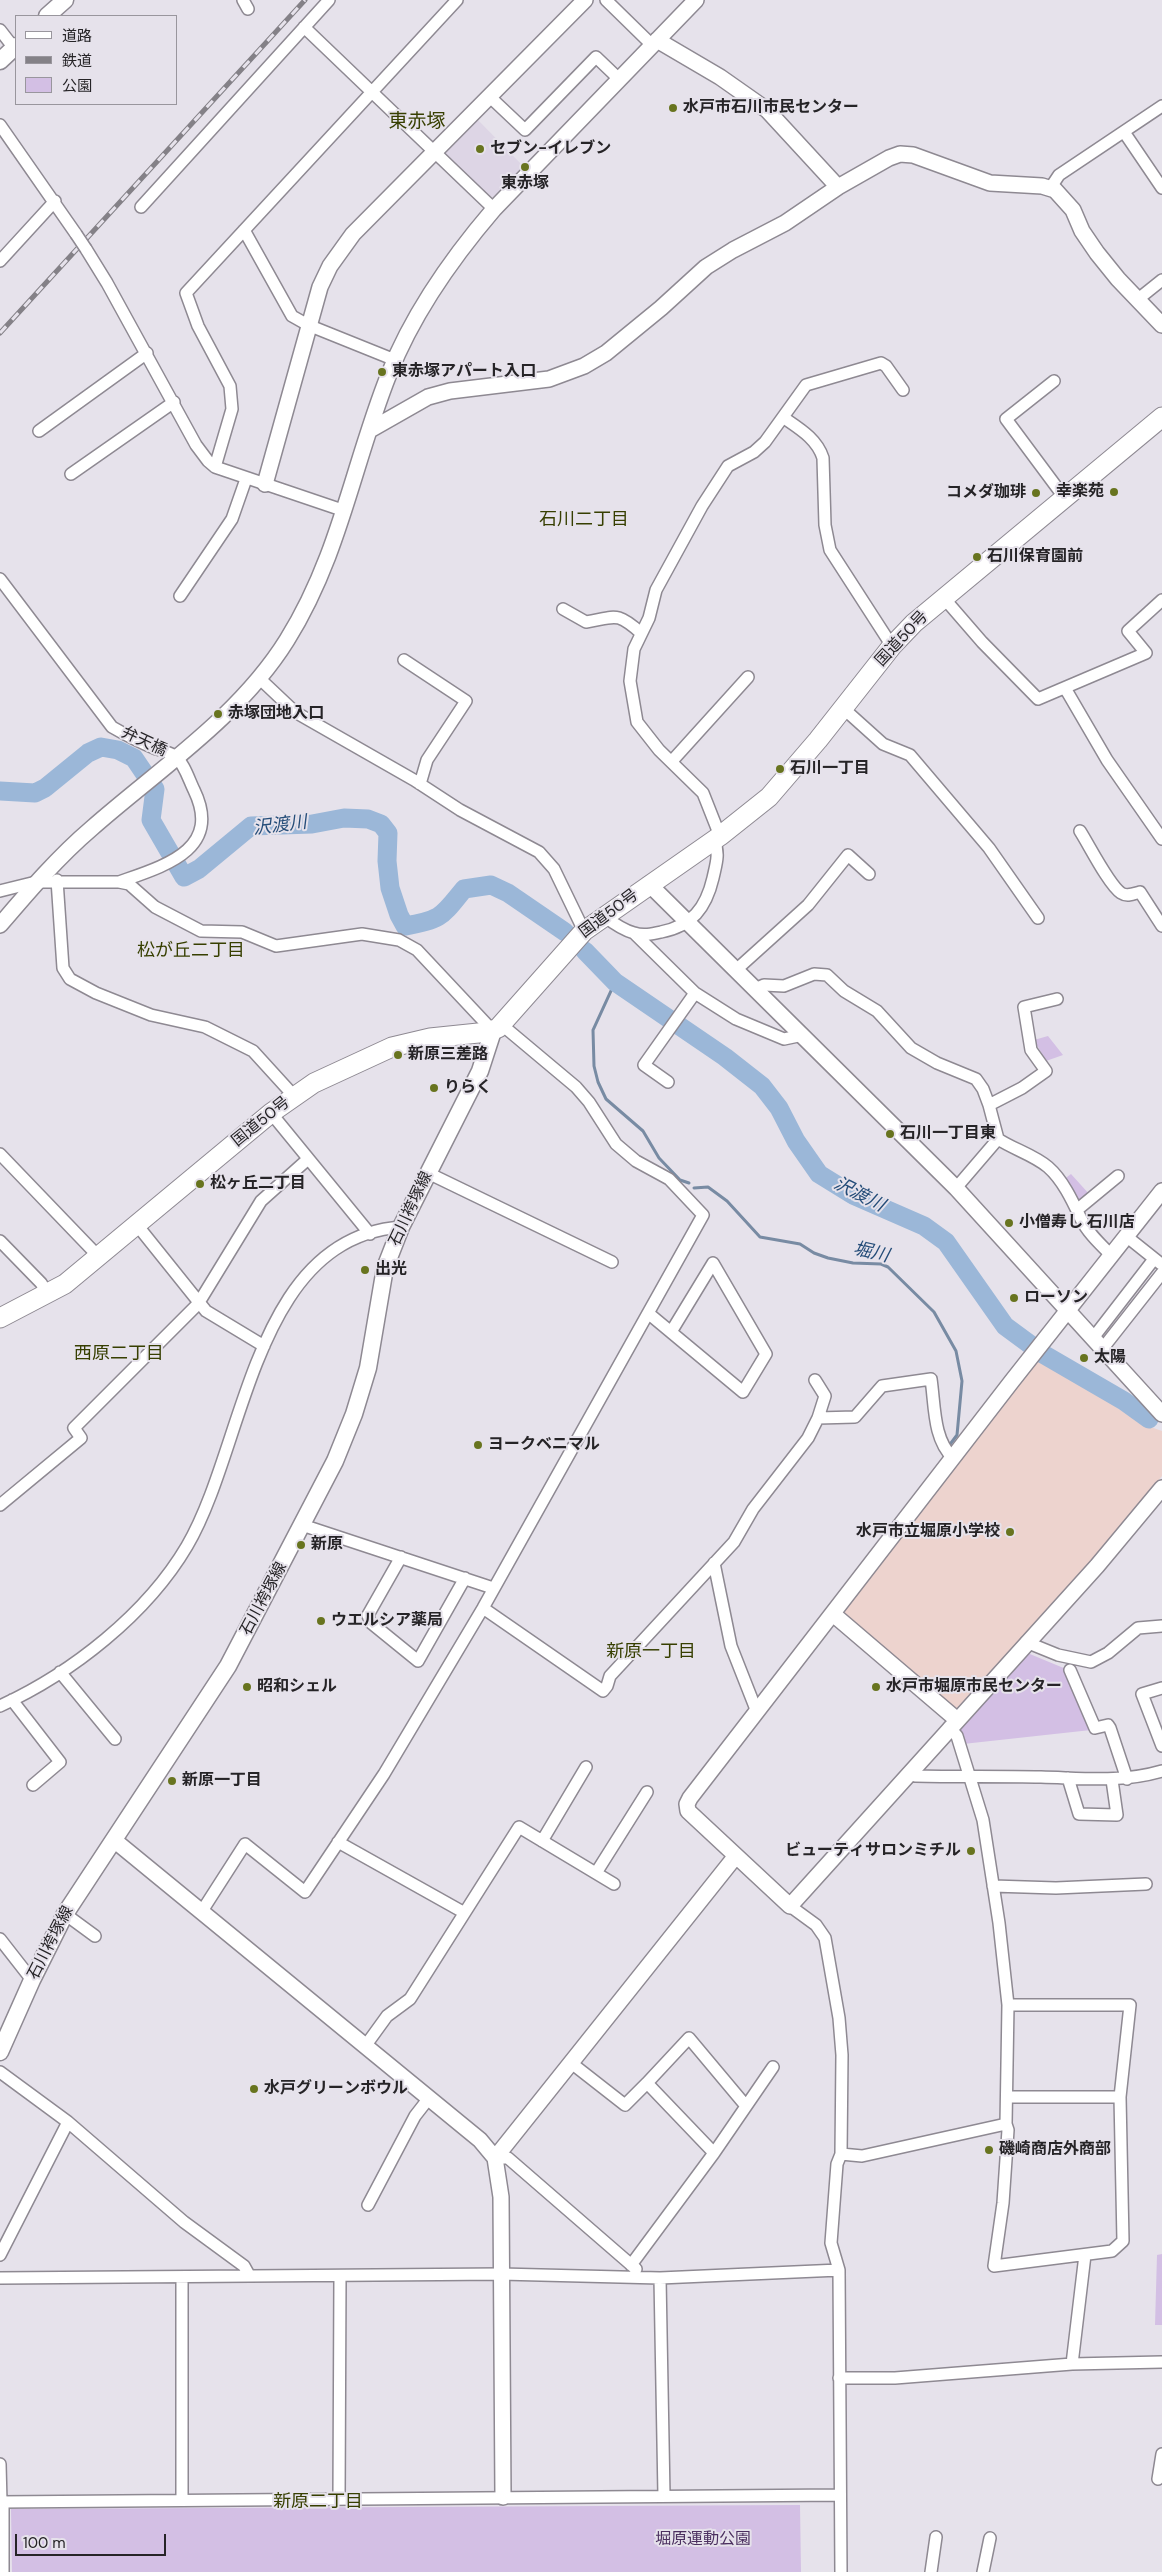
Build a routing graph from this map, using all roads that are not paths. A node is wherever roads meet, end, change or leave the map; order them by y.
1 (65, 0) edge
2 (329, 0) edge
3 (457, 0) edge
4 (585, 0) edge
5 (606, 0) edge
6 (696, 0) edge
7 (48, 15) edge
8 (304, 27) junction
9 (0, 30) edge
10 (655, 42) junction
11 (15, 47) edge
12 (0, 61) edge
13 (619, 79) junction
14 (372, 92) junction
15 (489, 96) junction
16 (1162, 106) edge
17 (0, 125) edge
18 (1124, 132) junction
19 (434, 151) junction
20 (1051, 187) junction
21 (838, 188) junction
22 (1162, 188) edge
23 (55, 201) junction
24 (140, 207) dead end
25 (494, 209) junction
26 (244, 230) junction
27 (0, 261) edge
28 (1162, 280) edge
29 (1137, 300) junction
30 (308, 325) junction
31 (1162, 325) edge
32 (146, 353) junction
33 (395, 360) junction
34 (1054, 381) dead end
35 (903, 390) dead end
36 (174, 402) junction
37 (1162, 417) edge
38 (784, 418) junction
39 (370, 430) junction
40 (40, 431) dead end
41 (215, 466) junction
42 (71, 474) dead end
43 (246, 478) junction
44 (265, 484) junction
45 (1064, 497) junction
46 (345, 511) junction
47 (0, 579) edge
48 (180, 596) dead end
49 (943, 597) junction
50 (1162, 600) edge
51 (563, 609) dead end
52 (641, 633) junction
53 (892, 646) junction
54 (404, 660) dead end
55 (748, 677) dead end
56 (259, 678) junction
57 (1065, 688) junction
58 (843, 708) junction
59 (175, 756) junction
60 (672, 762) junction
61 (420, 784) junction
62 (1080, 831) dead end
63 (717, 838) junction
64 (1162, 839) edge
65 (869, 874) dead end
66 (57, 880) junction
67 (36, 882) junction
68 (119, 882) junction
69 (649, 884) junction
70 (0, 891) edge
71 (604, 916) junction
72 (1038, 918) dead end
73 (688, 923) junction
74 (0, 925) edge
75 (1162, 926) edge
76 (584, 931) junction
77 (634, 933) junction
78 (736, 970) junction
79 (755, 988) junction
80 (695, 993) junction
81 (1057, 999) dead end
82 (498, 1028) junction
83 (803, 1035) junction
84 (668, 1082) dead end
85 (294, 1096) junction
86 (989, 1105) junction
87 (271, 1113) junction
88 (998, 1139) junction
89 (0, 1154) edge
90 (308, 1160) junction
91 (428, 1173) junction
92 (1118, 1176) dead end
93 (956, 1188) junction
94 (1162, 1190) edge
95 (1078, 1209) junction
96 (137, 1225) junction
97 (401, 1227) junction
98 (370, 1234) junction
99 (1126, 1236) junction
100 (0, 1241) edge
101 (1111, 1255) junction
102 (99, 1257) junction
103 (612, 1262) dead end
104 (1158, 1262) edge
105 (1162, 1273) edge
106 (48, 1294) junction
107 (198, 1304) junction
108 (1068, 1310) junction
109 (648, 1313) junction
110 (0, 1318) edge
111 (671, 1332) junction
112 (1098, 1343) junction
113 (264, 1346) junction
114 (815, 1380) dead end
115 (1161, 1410) edge
116 (818, 1418) junction
117 (953, 1458) junction
118 (1160, 1494) edge
119 (0, 1506) edge
120 (302, 1525) junction
121 (401, 1557) junction
122 (714, 1563) junction
123 (465, 1578) junction
124 (494, 1588) junction
125 (483, 1608) junction
126 (833, 1614) junction
127 (1162, 1626) edge
128 (1026, 1642) junction
129 (1070, 1670) dead end
130 (60, 1672) junction
131 (1162, 1688) edge
132 (12, 1700) junction
133 (0, 1706) edge
134 (757, 1712) junction
135 (953, 1723) junction
136 (115, 1739) dead end
137 (1162, 1746) edge
138 (586, 1767) dead end
139 (1162, 1771) edge
140 (908, 1773) junction
141 (969, 1778) junction
142 (1068, 1778) junction
143 (1127, 1779) junction
144 (1112, 1780) junction
145 (33, 1785) dead end
146 (647, 1792) dead end
147 (114, 1840) junction
148 (542, 1841) junction
149 (338, 1842) junction
150 (736, 1857) junction
151 (596, 1873) junction
152 (614, 1884) dead end
153 (1146, 1884) dead end
154 (993, 1886) junction
155 (790, 1906) junction
156 (202, 1911) junction
157 (463, 1912) junction
158 (65, 1914) junction
159 (95, 1936) dead end
160 (0, 1939) edge
161 (32, 1980) junction
162 (1008, 2005) junction
163 (366, 2045) junction
164 (0, 2049) edge
165 (570, 2062) junction
166 (773, 2067) dead end
167 (0, 2072) edge
168 (647, 2083) junction
169 (1007, 2097) junction
170 (1120, 2097) junction
171 (429, 2098) junction
172 (746, 2106) junction
173 (68, 2122) junction
174 (1006, 2124) junction
175 (714, 2153) junction
176 (841, 2154) junction
177 (495, 2158) junction
178 (368, 2205) dead end
179 (1085, 2254) junction
180 (0, 2255) edge
181 (631, 2264) junction
182 (839, 2270) junction
183 (502, 2274) junction
184 (249, 2275) junction
185 (340, 2276) junction
186 (182, 2277) junction
187 (645, 2277) junction
188 (0, 2278) edge
189 (660, 2278) junction
190 (1162, 2362) edge
191 (1072, 2364) junction
192 (840, 2378) junction
193 (1162, 2454) edge
194 (0, 2464) edge
195 (1158, 2479) dead end
196 (840, 2495) junction
197 (664, 2496) junction
198 (503, 2497) junction
199 (340, 2499) junction
200 (182, 2500) junction
201 (0, 2502) edge
202 (936, 2537) dead end
203 (990, 2538) dead end
204 (1, 2572) edge
205 (841, 2572) edge
206 (931, 2572) edge
207 (983, 2572) edge

1 - 7 main road
2 - 8 street
3 - 14 street
4 - 15 street
5 - 10 street
6 - 10 street
8 - 14 street
8 - 24 street
9 - 11 street
10 - 13 street
10 - 21 street
11 - 12 main road
13 - 15 street
13 - 25 street
14 - 19 street
14 - 26 street
15 - 19 street
16 - 18 street
17 - 23 street
18 - 20 street
18 - 22 street
19 - 25 street
19 - 30 street
20 - 21 street
20 - 29 street
21 - 39 street
23 - 27 street
23 - 32 street, bridge
25 - 33 street
26 - 30 street
26 - 41 street
28 - 29 street
29 - 31 street
30 - 33 street
30 - 44 street
32 - 36 street
32 - 40 street
33 - 39 street
34 - 45 street
35 - 38 street
36 - 41 street
36 - 42 street
37 - 45 highway, 国道50号
38 - 52 street
38 - 53 street
39 - 46 street
41 - 43 street
43 - 44 street
43 - 48 street
44 - 46 street
45 - 49 highway, 国道50号
46 - 56 street
47 - 59 street, 弁天橋
49 - 53 highway, 国道50号
49 - 57 street
50 - 57 street
51 - 52 street
52 - 60 street
53 - 58 highway, 国道50号
54 - 61 street
55 - 60 street
56 - 59 street
56 - 61 street
57 - 64 street
58 - 63 highway, 国道50号
58 - 72 street
59 - 67 street
59 - 68 street, 弁天橋
60 - 63 street
61 - 76 street
62 - 75 street
63 - 69 highway, 国道50号
63 - 73 street
65 - 78 street
66 - 67 street
66 - 68 street
66 - 85 street
67 - 70 street
67 - 74 street
68 - 82 street
69 - 71 highway, 国道50号
69 - 73 street
71 - 76 highway, 国道50号
71 - 77 street
73 - 77 street
73 - 78 street
76 - 82 highway, 国道50号
77 - 80 street
78 - 79 street
79 - 83 street
79 - 86 street
80 - 83 street
80 - 84 street
81 - 86 street
82 - 85 highway, 国道50号
82 - 91 main road, 石川袴塚線
82 - 109 street
83 - 93 street
85 - 87 highway, 国道50号
86 - 88 street
87 - 90 street
87 - 96 highway, 国道50号
88 - 93 street
88 - 95 street
89 - 102 street
90 - 98 street
90 - 107 street
91 - 97 main road, 石川袴塚線
91 - 103 street
92 - 95 street
93 - 108 street
94 - 99 street
95 - 101 street
96 - 102 highway, 国道50号
96 - 107 street
97 - 98 street
97 - 120 main road, 石川袴塚線
98 - 113 street
99 - 101 street
99 - 104 street
100 - 106 street
101 - 108 street
102 - 106 highway, 国道50号
104 - 112 street
105 - 112 street
106 - 110 highway, 国道50号
107 - 113 street
107 - 119 street
108 - 112 street
108 - 117 street
109 - 111 street
109 - 124 street
111 - 111 street
112 - 115 street
113 - 130 street
114 - 116 street
116 - 117 street
116 - 122 street
117 - 126 street
118 - 128 street
120 - 121 street
120 - 147 main road, 石川袴塚線
121 - 123 street
121 - 123 street
122 - 125 street
122 - 134 street
123 - 124 street
124 - 125 street
125 - 149 street
126 - 134 street
126 - 135 street
127 - 128 street
128 - 135 street
129 - 143 street
130 - 132 street
130 - 136 street
131 - 137 street
132 - 133 street
132 - 145 street
134 - 150 street
135 - 140 street
135 - 141 street
138 - 148 street
139 - 143 street
140 - 141 street
140 - 155 street
141 - 142 street
141 - 154 street
142 - 144 street
142 - 144 street
143 - 144 street
146 - 151 street
147 - 156 street
147 - 158 main road, 石川袴塚線
148 - 151 street
148 - 157 street
149 - 156 street
149 - 157 street
150 - 155 street
150 - 165 street
151 - 152 street
153 - 154 street
154 - 162 street
155 - 176 street
156 - 163 street
157 - 163 street
158 - 159 street
158 - 161 main road, 石川袴塚線
160 - 161 street
161 - 164 main road, 石川袴塚線
162 - 169 street
162 - 170 street
163 - 171 street
165 - 168 street
165 - 177 street
166 - 172 street
167 - 173 street
168 - 172 street
168 - 175 street
169 - 170 street
169 - 174 street
170 - 179 street
171 - 177 street
171 - 178 street
172 - 175 street
173 - 180 street
173 - 184 street
174 - 176 street
174 - 179 street
175 - 181 street
176 - 182 street
177 - 181 street
177 - 183 street
179 - 191 street
181 - 187 street
182 - 189 street
182 - 192 street
183 - 185 street
183 - 187 street
183 - 198 street
184 - 185 street
184 - 186 street
185 - 199 street
186 - 188 street
186 - 200 street
187 - 189 street
189 - 197 street
190 - 191 street
191 - 192 street
192 - 196 street
193 - 195 street
194 - 201 street
196 - 197 street
196 - 205 street
197 - 198 street
198 - 199 street
199 - 200 street
200 - 201 street
201 - 204 street
202 - 206 street
203 - 207 street

